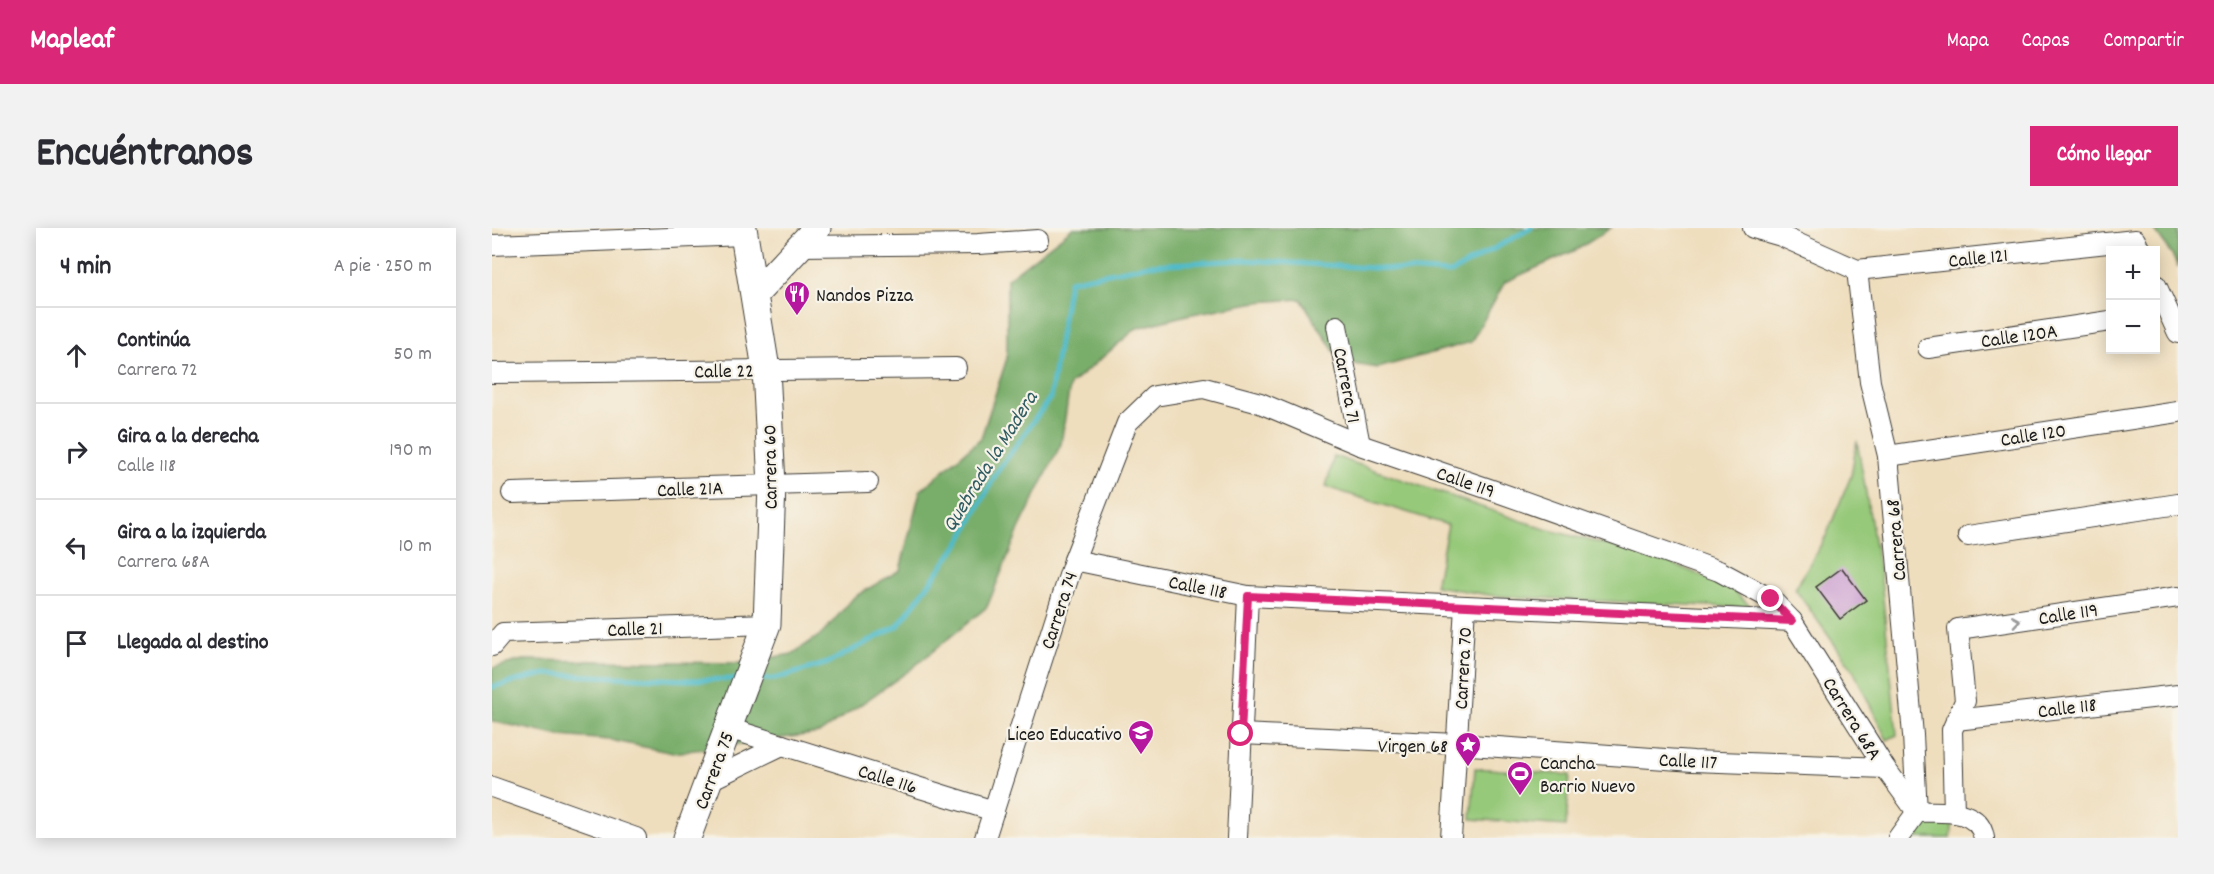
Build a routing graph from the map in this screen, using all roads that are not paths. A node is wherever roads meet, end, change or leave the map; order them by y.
1 (1753, 228) edge
2 (744, 232) edge
3 (809, 237) edge
4 (1038, 240) dead end
5 (492, 245) edge
6 (2138, 245) edge
7 (1857, 270) junction
8 (755, 294) junction
9 (2162, 314) edge
10 (2106, 322) edge
11 (1336, 326) dead end
12 (2178, 333) edge
13 (1928, 348) dead end
14 (956, 368) dead end
15 (765, 369) junction
16 (492, 373) edge
17 (1155, 396) joint
18 (2178, 412) edge
19 (1360, 445) junction
20 (1888, 456) junction
21 (868, 482) dead end
22 (772, 485) junction
23 (512, 494) dead end
24 (2178, 504) edge
25 (1968, 536) dead end
26 (1074, 560) junction
27 (1248, 596) junction
28 (2178, 597) edge
29 (1771, 599) joint
30 (1465, 606) junction
31 (1792, 621) junction
32 (767, 624) junction
33 (498, 639) edge
34 (2178, 695) edge
35 (738, 702) joint
36 (1956, 720) junction
37 (728, 728) junction
38 (1241, 734) junction
39 (1457, 744) junction
40 (782, 745) junction
41 (1885, 768) junction
42 (710, 780) junction
43 (492, 787) edge
44 (994, 811) junction
45 (1917, 812) junction
46 (1963, 815) junction
47 (636, 838) edge
48 (687, 838) edge
49 (985, 838) edge
50 (1237, 838) edge
51 (1450, 838) edge
52 (1898, 838) edge
53 (1984, 838) edge

1 - 7 street
2 - 5 street
2 - 8 main road, Carrera 60
3 - 4 street
3 - 8 main road
6 - 7 street, Calle 121
7 - 20 street, Carrera 68
8 - 15 main road, Carrera 60
9 - 12 street
10 - 13 street, Calle 120A
11 - 19 street, Carrera 71
14 - 15 street, Calle 22
15 - 16 street, Calle 22
15 - 22 main road, Carrera 60
17 - 19 street, Calle 119
17 - 26 street, Carrera 74
18 - 20 street, Calle 120
19 - 29 street, Calle 119
20 - 45 street, Carrera 68
21 - 22 street, Calle 21A
22 - 23 street, Calle 21A
22 - 32 main road, Carrera 60
24 - 25 street
26 - 27 street, Calle 118
26 - 44 street, Carrera 74
27 - 30 street, Calle 118
27 - 38 street
36 -> 28 street, Calle 119
29 - 31 street, Carrera 68A
30 - 31 street, Calle 118
30 - 39 street, Carrera 70
31 - 41 street, Carrera 68A
32 - 33 street, Calle 21
32 - 35 main road, Carrera 60
34 - 36 street, Calle 118
35 - 37 main road, Carrera 75
36 - 46 street
37 - 40 street, Calle 116
37 - 42 main road, Carrera 75
38 - 39 street, Calle 117
38 - 50 street
39 - 41 street, Calle 117
39 - 51 street, Carrera 70
40 - 42 street
40 - 44 street, Calle 116
41 - 45 street, Carrera 68A
42 - 48 main road, Carrera 75
43 - 47 street
44 - 49 street, Carrera 74
45 - 46 street
45 - 52 street
46 - 53 street

